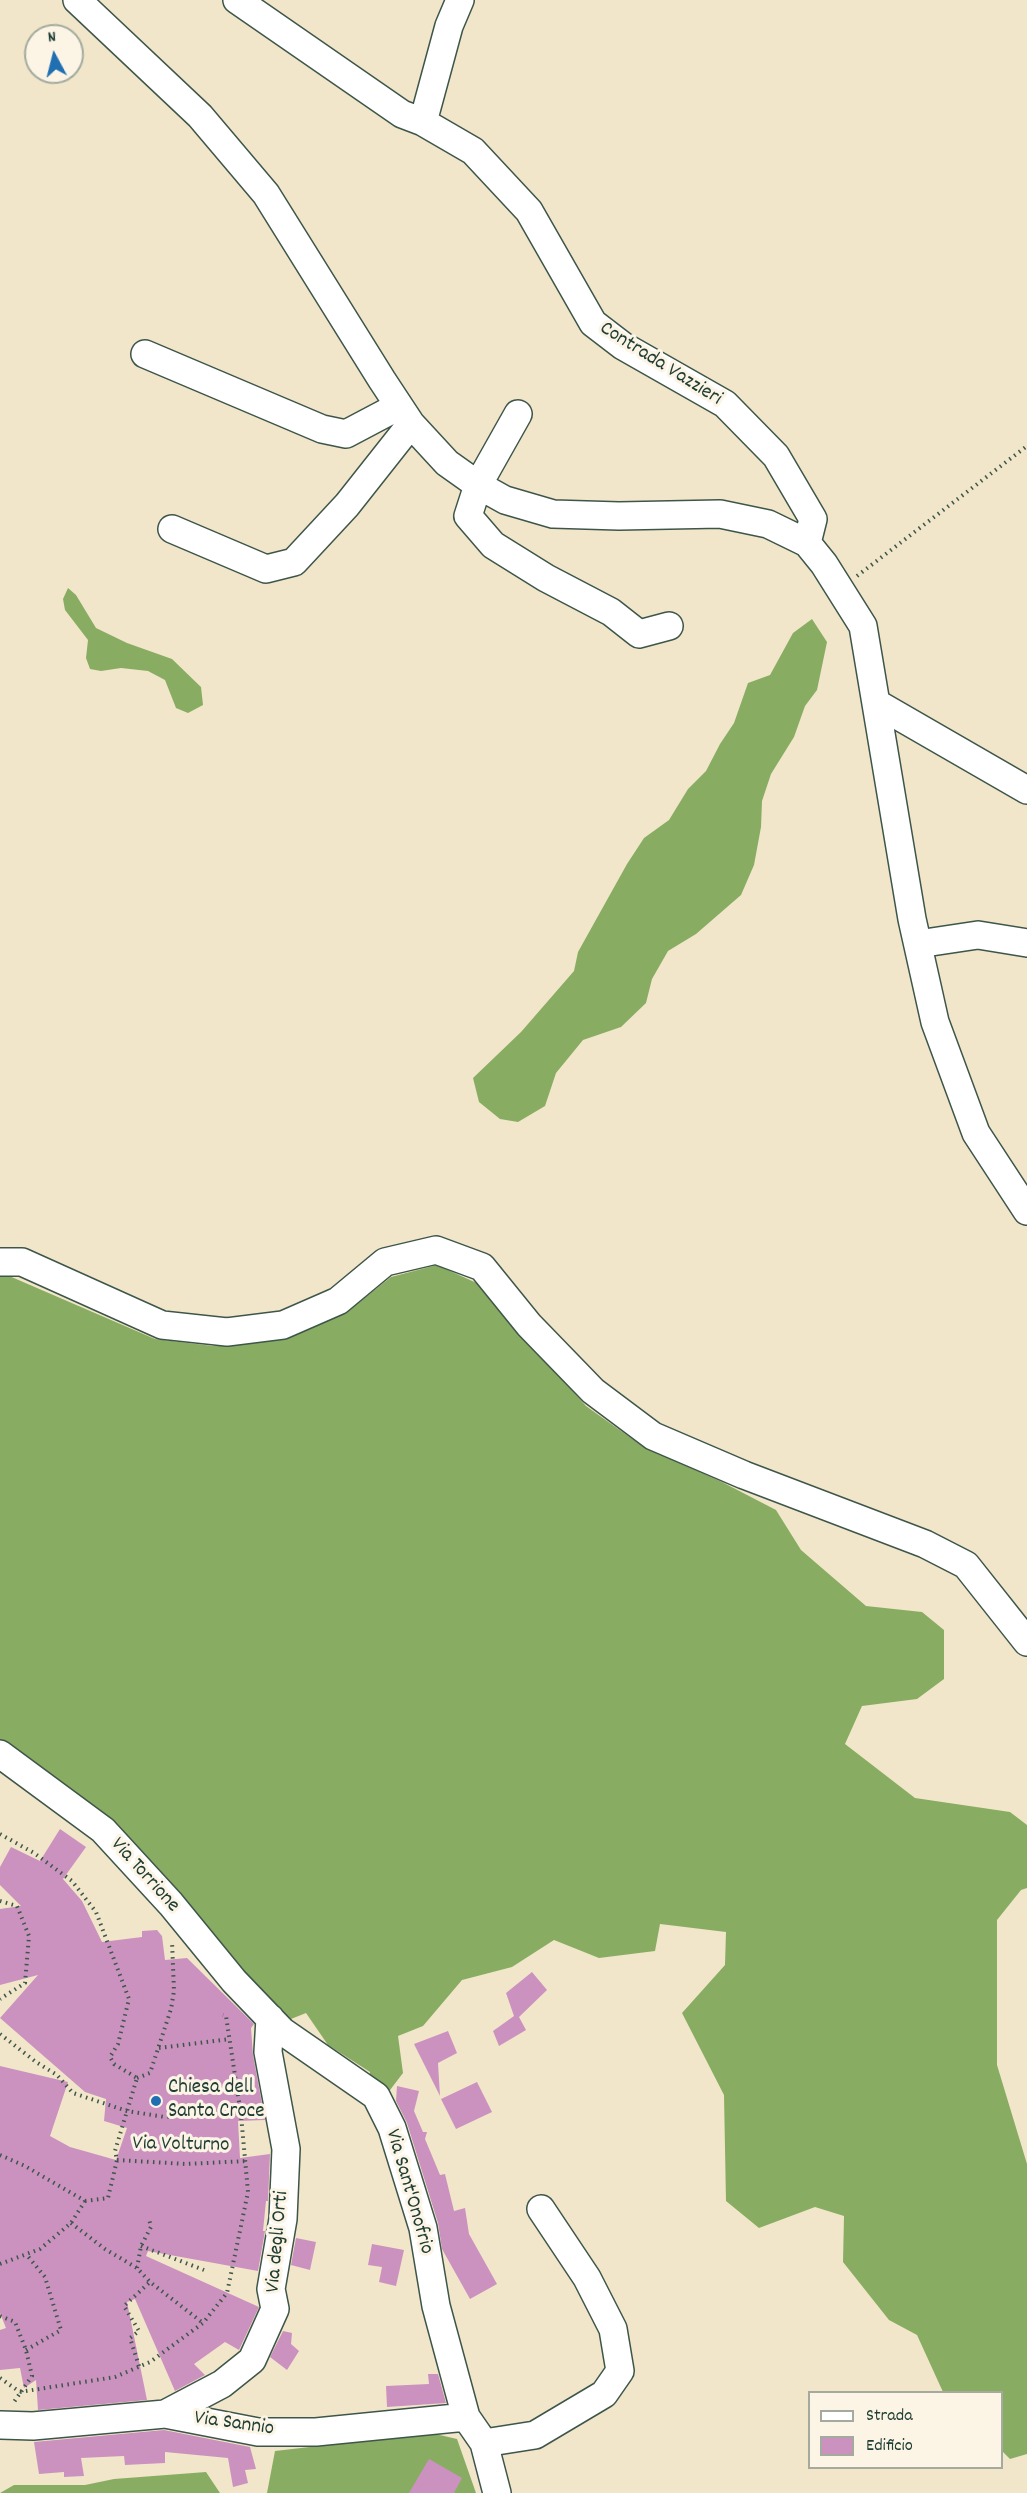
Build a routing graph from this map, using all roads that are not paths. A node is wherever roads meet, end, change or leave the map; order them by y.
1 (77, 0) edge
2 (237, 0) edge
3 (460, 0) edge
4 (423, 122) junction
5 (145, 354) dead end
6 (518, 414) dead end
7 (405, 415) junction
8 (478, 485) junction
9 (172, 529) dead end
10 (807, 543) junction
11 (669, 626) dead end
12 (876, 703) junction
13 (1027, 790) edge
14 (1027, 943) edge
15 (918, 944) junction
16 (1027, 1211) edge
17 (0, 1262) edge
18 (1027, 1642) edge
19 (0, 1754) edge
20 (270, 2018) junction
21 (541, 2209) dead end
22 (165, 2414) junction
23 (466, 2417) junction
24 (1, 2425) edge
25 (484, 2443) junction
26 (497, 2493) edge

1 - 7 street
2 - 4 street, Contrada Vazzieri
3 - 4 street
4 - 10 street, Contrada Vazzieri
5 - 7 street
6 - 8 street
7 - 8 street
7 - 9 street
8 - 10 street
8 - 11 street
10 - 12 street
12 - 13 street
12 - 15 street
14 - 15 street
15 - 16 street
17 - 18 street
19 - 20 street, Via Torrione
20 - 22 street, Via degli Orti
20 - 23 street, Via Sant'Onofrio
21 - 25 street
22 - 23 street, Via Sannio
22 - 24 street, Via Sannio
23 - 25 street, Via Sant'Onofrio
25 - 26 street

